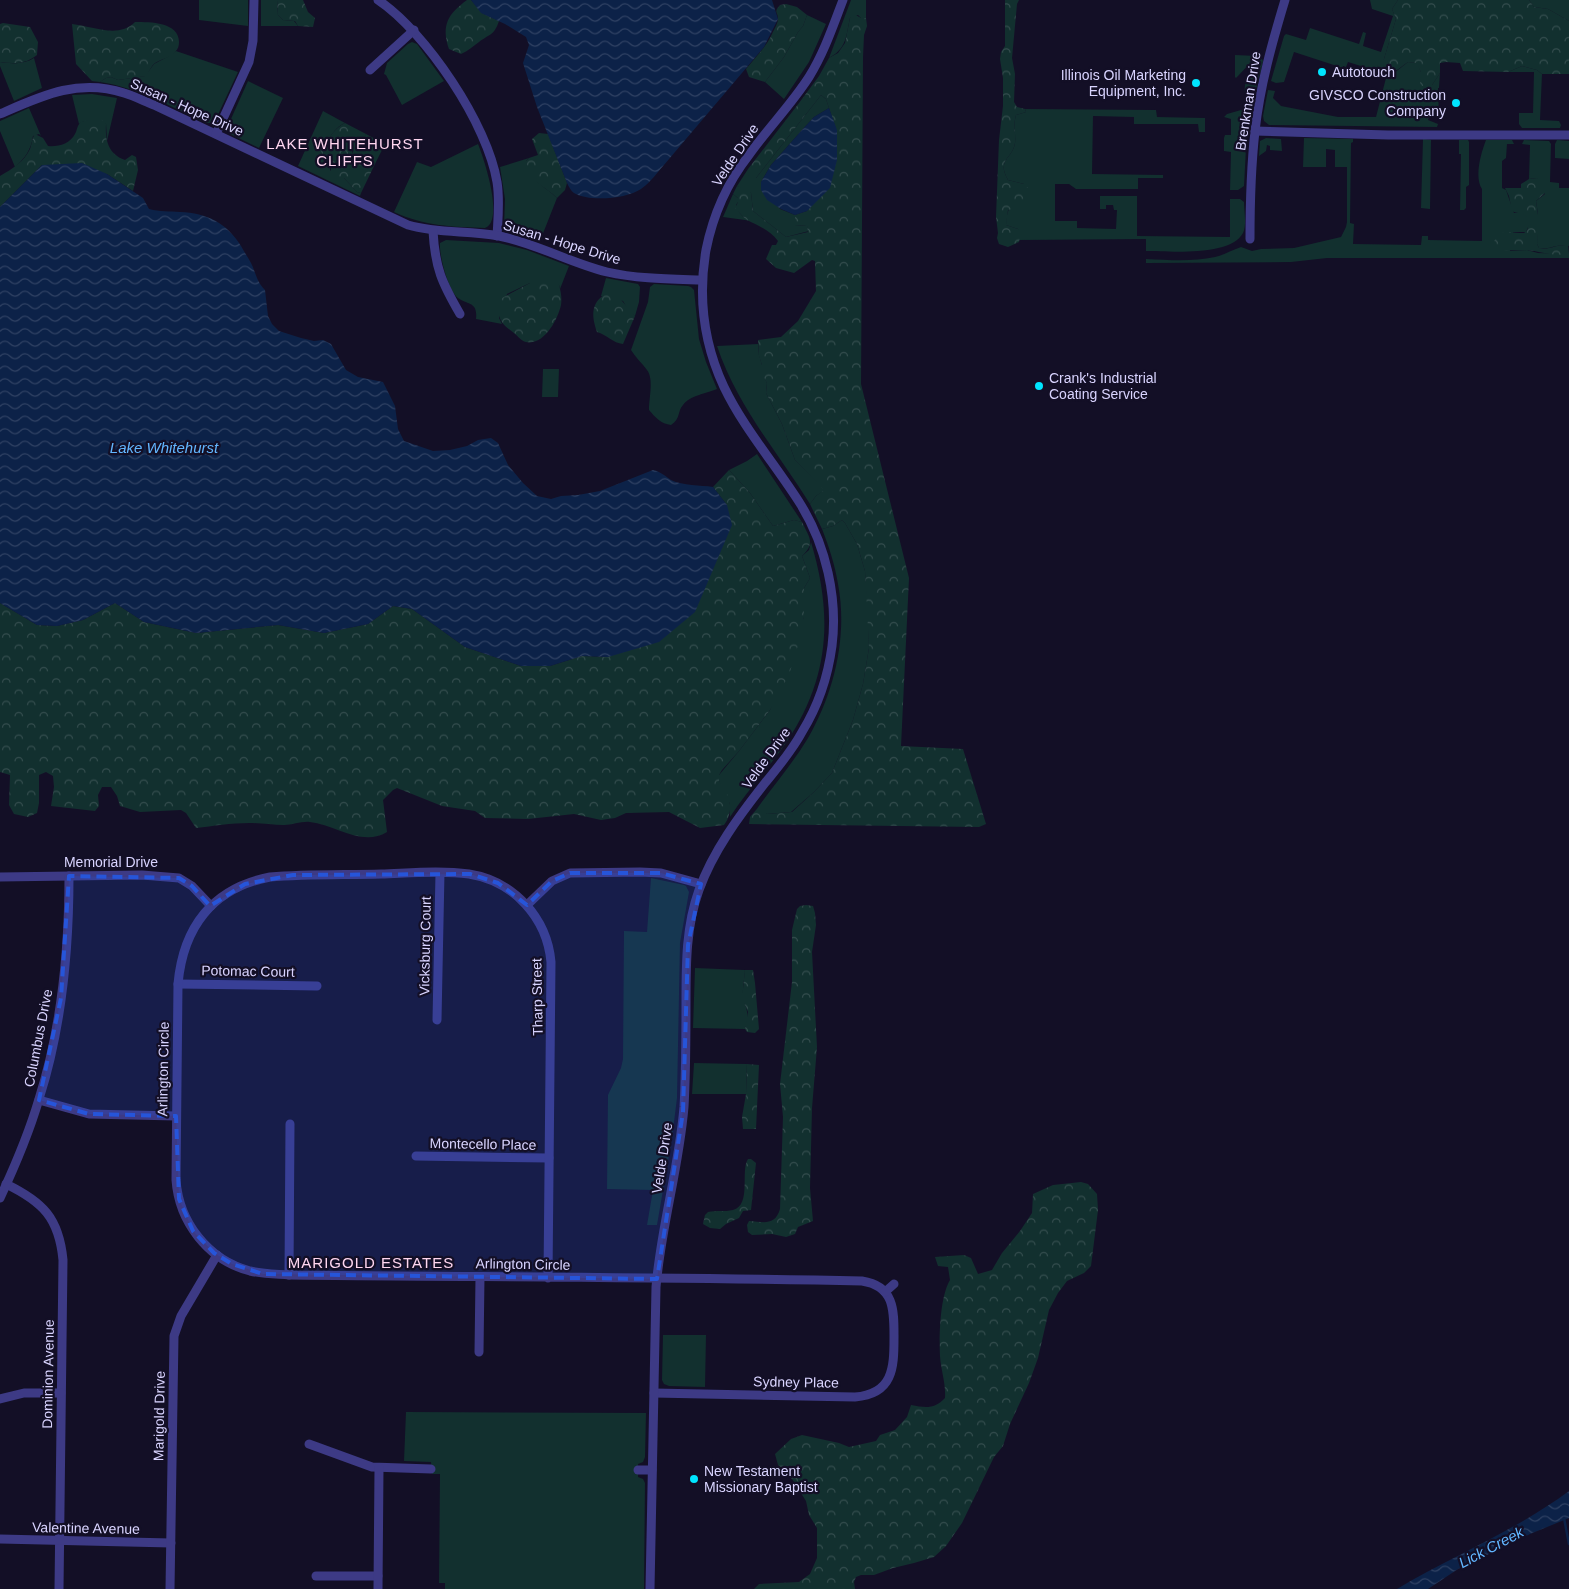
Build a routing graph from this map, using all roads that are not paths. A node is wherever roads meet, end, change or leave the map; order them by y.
1 (254, 0) edge
2 (378, 0) edge
3 (843, 0) edge
4 (1286, 0) edge
5 (414, 30) junction
6 (370, 70) dead end
7 (0, 114) edge
8 (1255, 131) junction
9 (216, 134) junction
10 (1569, 135) edge
11 (433, 231) junction
12 (497, 236) junction
13 (1250, 239) dead end
14 (702, 280) junction
15 (460, 314) dead end
16 (440, 873) junction
17 (69, 876) junction
18 (0, 877) edge
19 (701, 884) junction
20 (527, 905) junction
21 (211, 906) junction
22 (178, 984) junction
23 (317, 986) dead end
24 (437, 1020) dead end
25 (39, 1100) junction
26 (176, 1116) junction
27 (290, 1124) dead end
28 (416, 1156) dead end
29 (549, 1158) junction
30 (6, 1184) junction
31 (0, 1198) edge
32 (217, 1256) junction
33 (289, 1275) junction
34 (480, 1277) junction
35 (548, 1278) junction
36 (657, 1279) junction
37 (894, 1284) dead end
38 (885, 1292) junction
39 (479, 1352) dead end
40 (62, 1393) junction
41 (654, 1393) junction
42 (0, 1399) edge
43 (309, 1444) dead end
44 (379, 1468) junction
45 (431, 1469) dead end
46 (638, 1470) dead end
47 (652, 1470) junction
48 (0, 1539) edge
49 (60, 1540) junction
50 (171, 1542) junction
51 (316, 1576) dead end
52 (378, 1576) junction
53 (59, 1589) edge
54 (170, 1589) edge
55 (378, 1589) edge
56 (650, 1589) edge

1 - 9 street
2 - 5 street
3 - 14 street, Velde Drive
4 - 8 street, Brenkman Drive
5 - 6 street
5 - 12 street
7 - 9 street, Susan - Hope Drive
8 - 10 street
8 - 13 street, Brenkman Drive
9 - 11 street, Susan - Hope Drive
11 - 12 street, Susan - Hope Drive
11 - 15 street
12 - 14 street, Susan - Hope Drive
14 - 19 street, Velde Drive
16 - 20 street, Tharp Street
16 - 21 street, Tharp Street
16 - 24 street, Vicksburg Court
17 - 18 street, Memorial Drive
17 - 21 street, Memorial Drive
17 - 25 street, Columbus Drive
19 - 20 street
19 - 36 street, Velde Drive
20 - 29 street, Tharp Street
21 - 22 street, Arlington Circle
22 - 23 street, Potomac Court
22 - 26 street, Arlington Circle
25 - 26 street
25 - 30 street, Columbus Drive
26 - 32 street, Arlington Circle
27 - 33 street
28 - 29 street, Montecello Place
29 - 35 street, Tharp Street
30 - 31 street, Columbus Drive
30 - 40 street, Dominion Avenue
32 - 33 street, Arlington Circle
32 - 50 street, Marigold Drive
33 - 34 street, Arlington Circle
34 - 35 street, Arlington Circle
34 - 39 street
35 - 36 street, Arlington Circle
36 - 38 street, Arlington Circle
36 - 41 street, Velde Drive
37 - 38 street
38 - 41 street, Sydney Place
40 - 42 street
40 - 49 street, Dominion Avenue
41 - 47 street, Velde Drive
43 - 44 street
44 - 45 street
44 - 52 street
46 - 47 street
47 - 56 street, Velde Drive
48 - 49 street, Valentine Avenue
49 - 50 street, Valentine Avenue
49 - 53 street, Dominion Avenue
50 - 54 street, Marigold Drive
51 - 52 street
52 - 55 street

